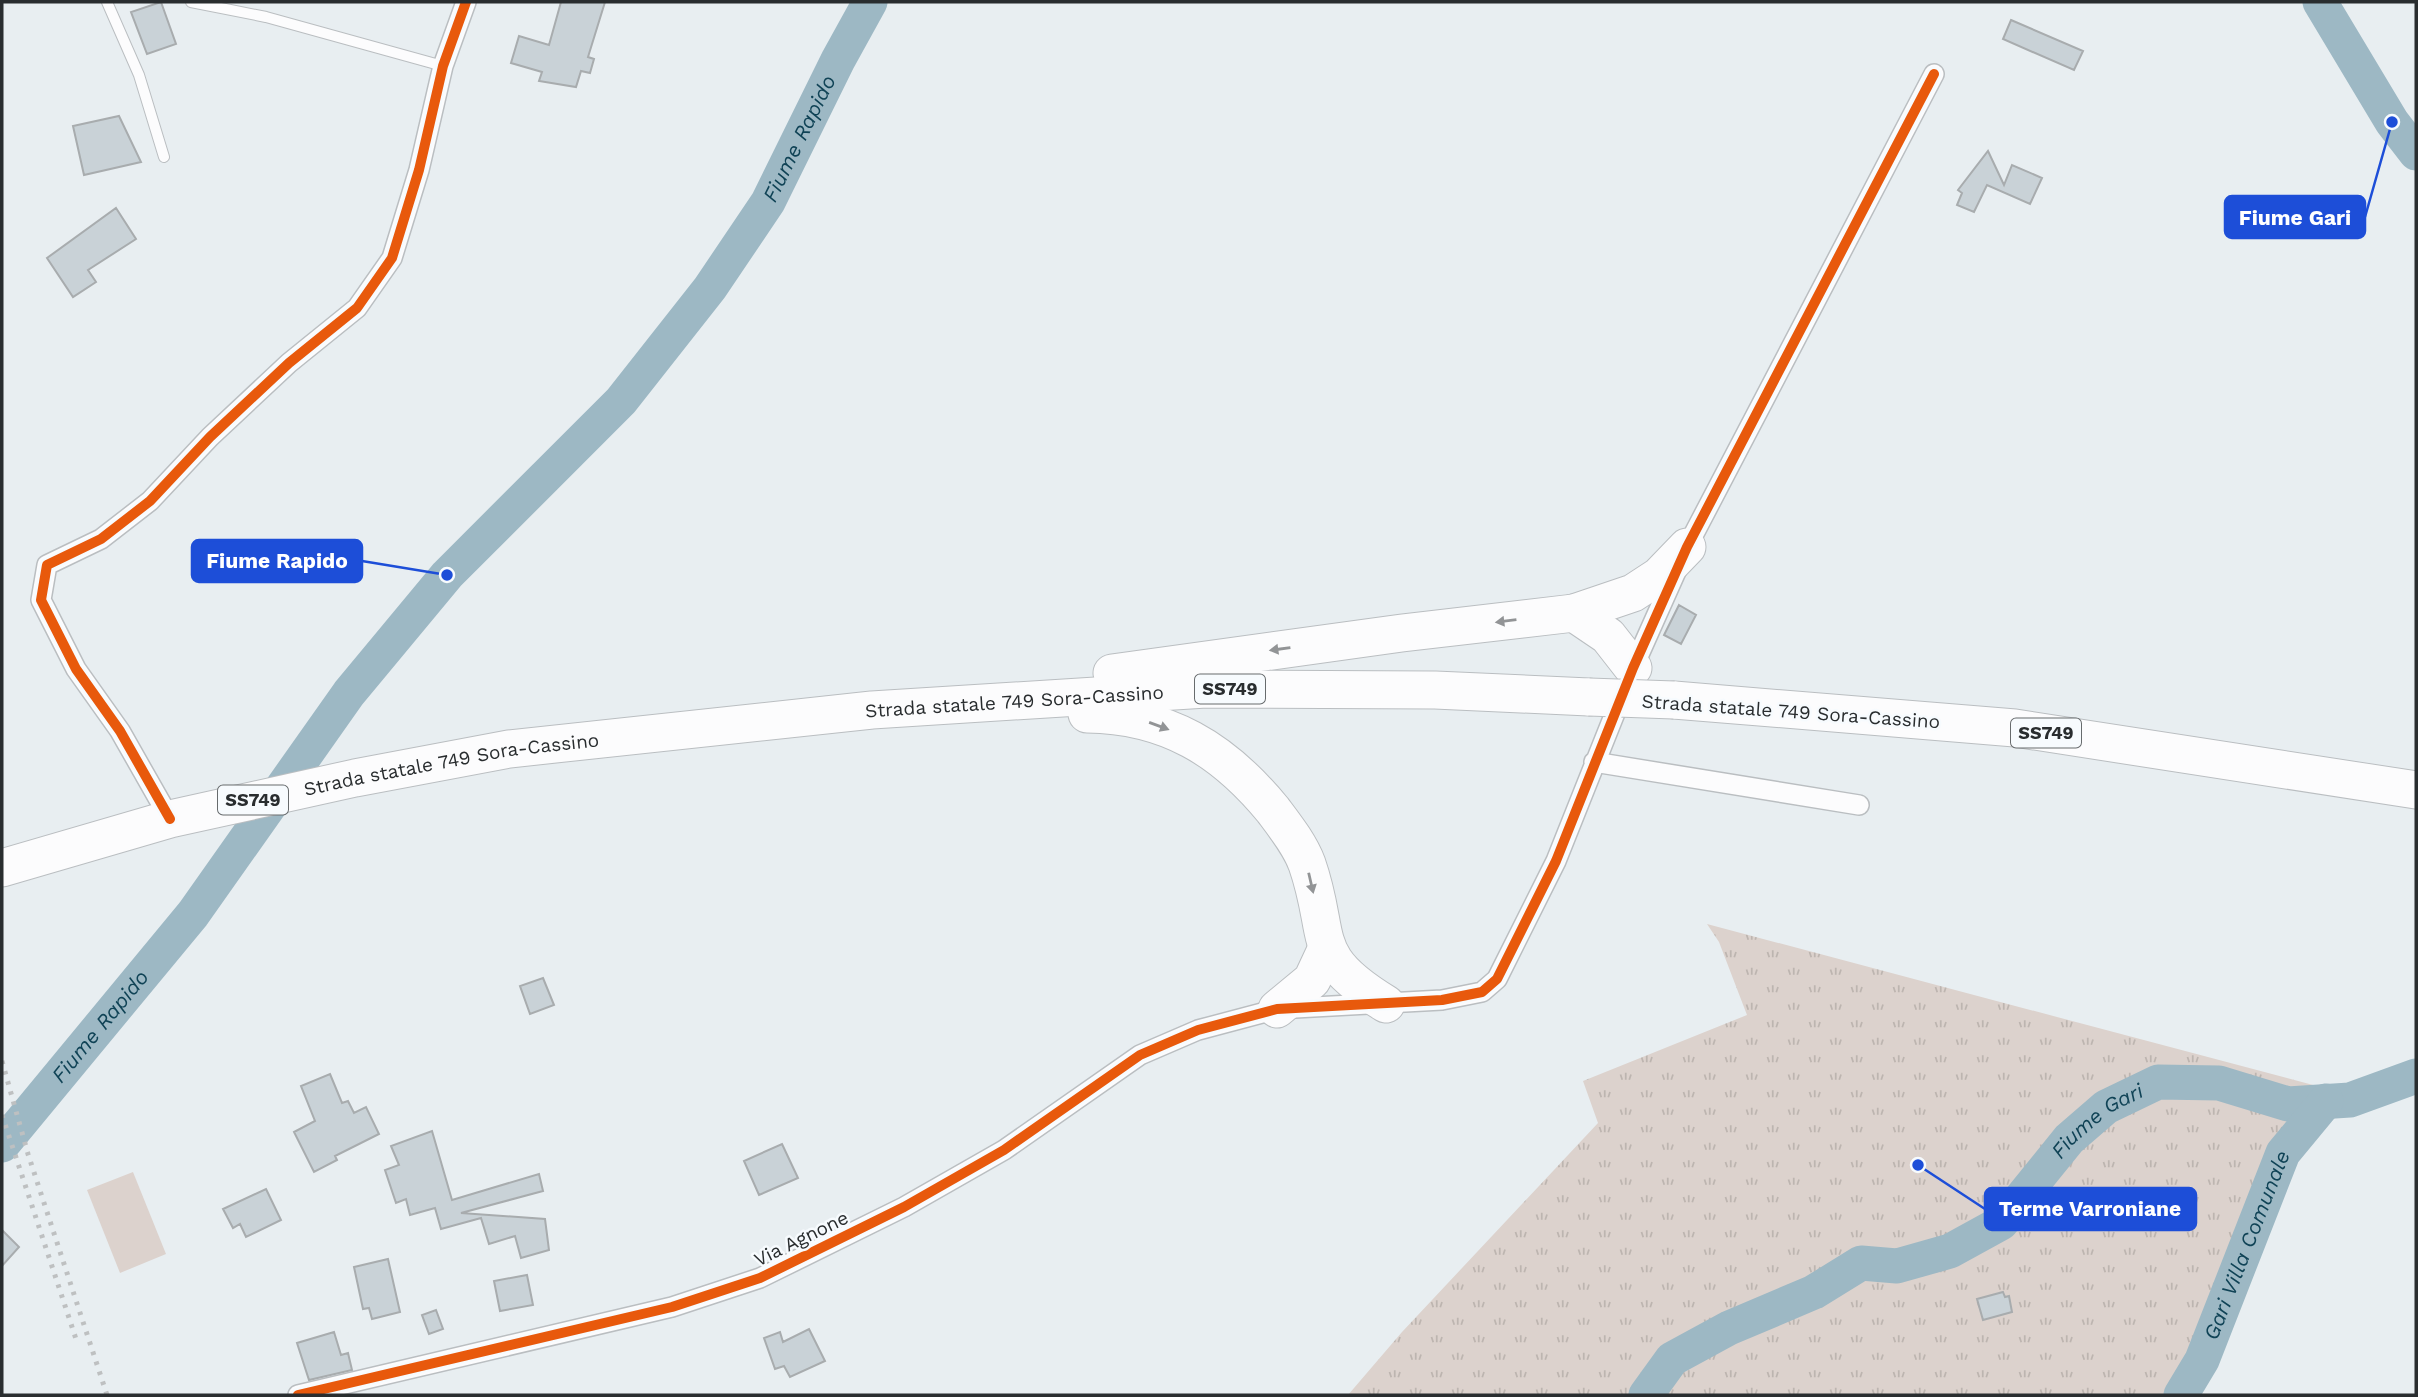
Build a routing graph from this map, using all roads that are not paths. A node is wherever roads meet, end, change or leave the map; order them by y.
1 (107, 2) edge
2 (191, 2) edge
3 (466, 2) edge
4 (443, 66) junction
5 (1934, 74) dead end
6 (164, 157) dead end
7 (1687, 547) junction
8 (1574, 613) junction
9 (1633, 668) junction
10 (872, 710) junction
11 (1594, 762) junction
12 (2416, 790) edge
13 (1859, 805) dead end
14 (170, 819) junction
15 (2, 868) edge
16 (1326, 950) junction
17 (1386, 1004) junction
18 (1277, 1009) junction
19 (298, 1395) edge

1 - 6 lane
2 - 4 lane
3 - 4 street
4 - 14 street
5 - 7 street, Via Agnone
7 - 8 highway
7 - 9 street, Via Agnone
8 - 9 highway
8 -> 10 highway
9 - 11 street, Via Agnone
10 - 12 highway, Strada statale 749 Sora-Cassino / SS749, bridge
10 - 14 highway, Strada statale 749 Sora-Cassino / SS749
10 -> 16 highway
11 - 13 street
11 - 17 street, Via Agnone
14 - 15 highway, Strada statale 749 Sora-Cassino / SS749
16 - 17 highway
16 - 18 highway
17 - 18 street, Via Agnone
18 - 19 street, Via Agnone

